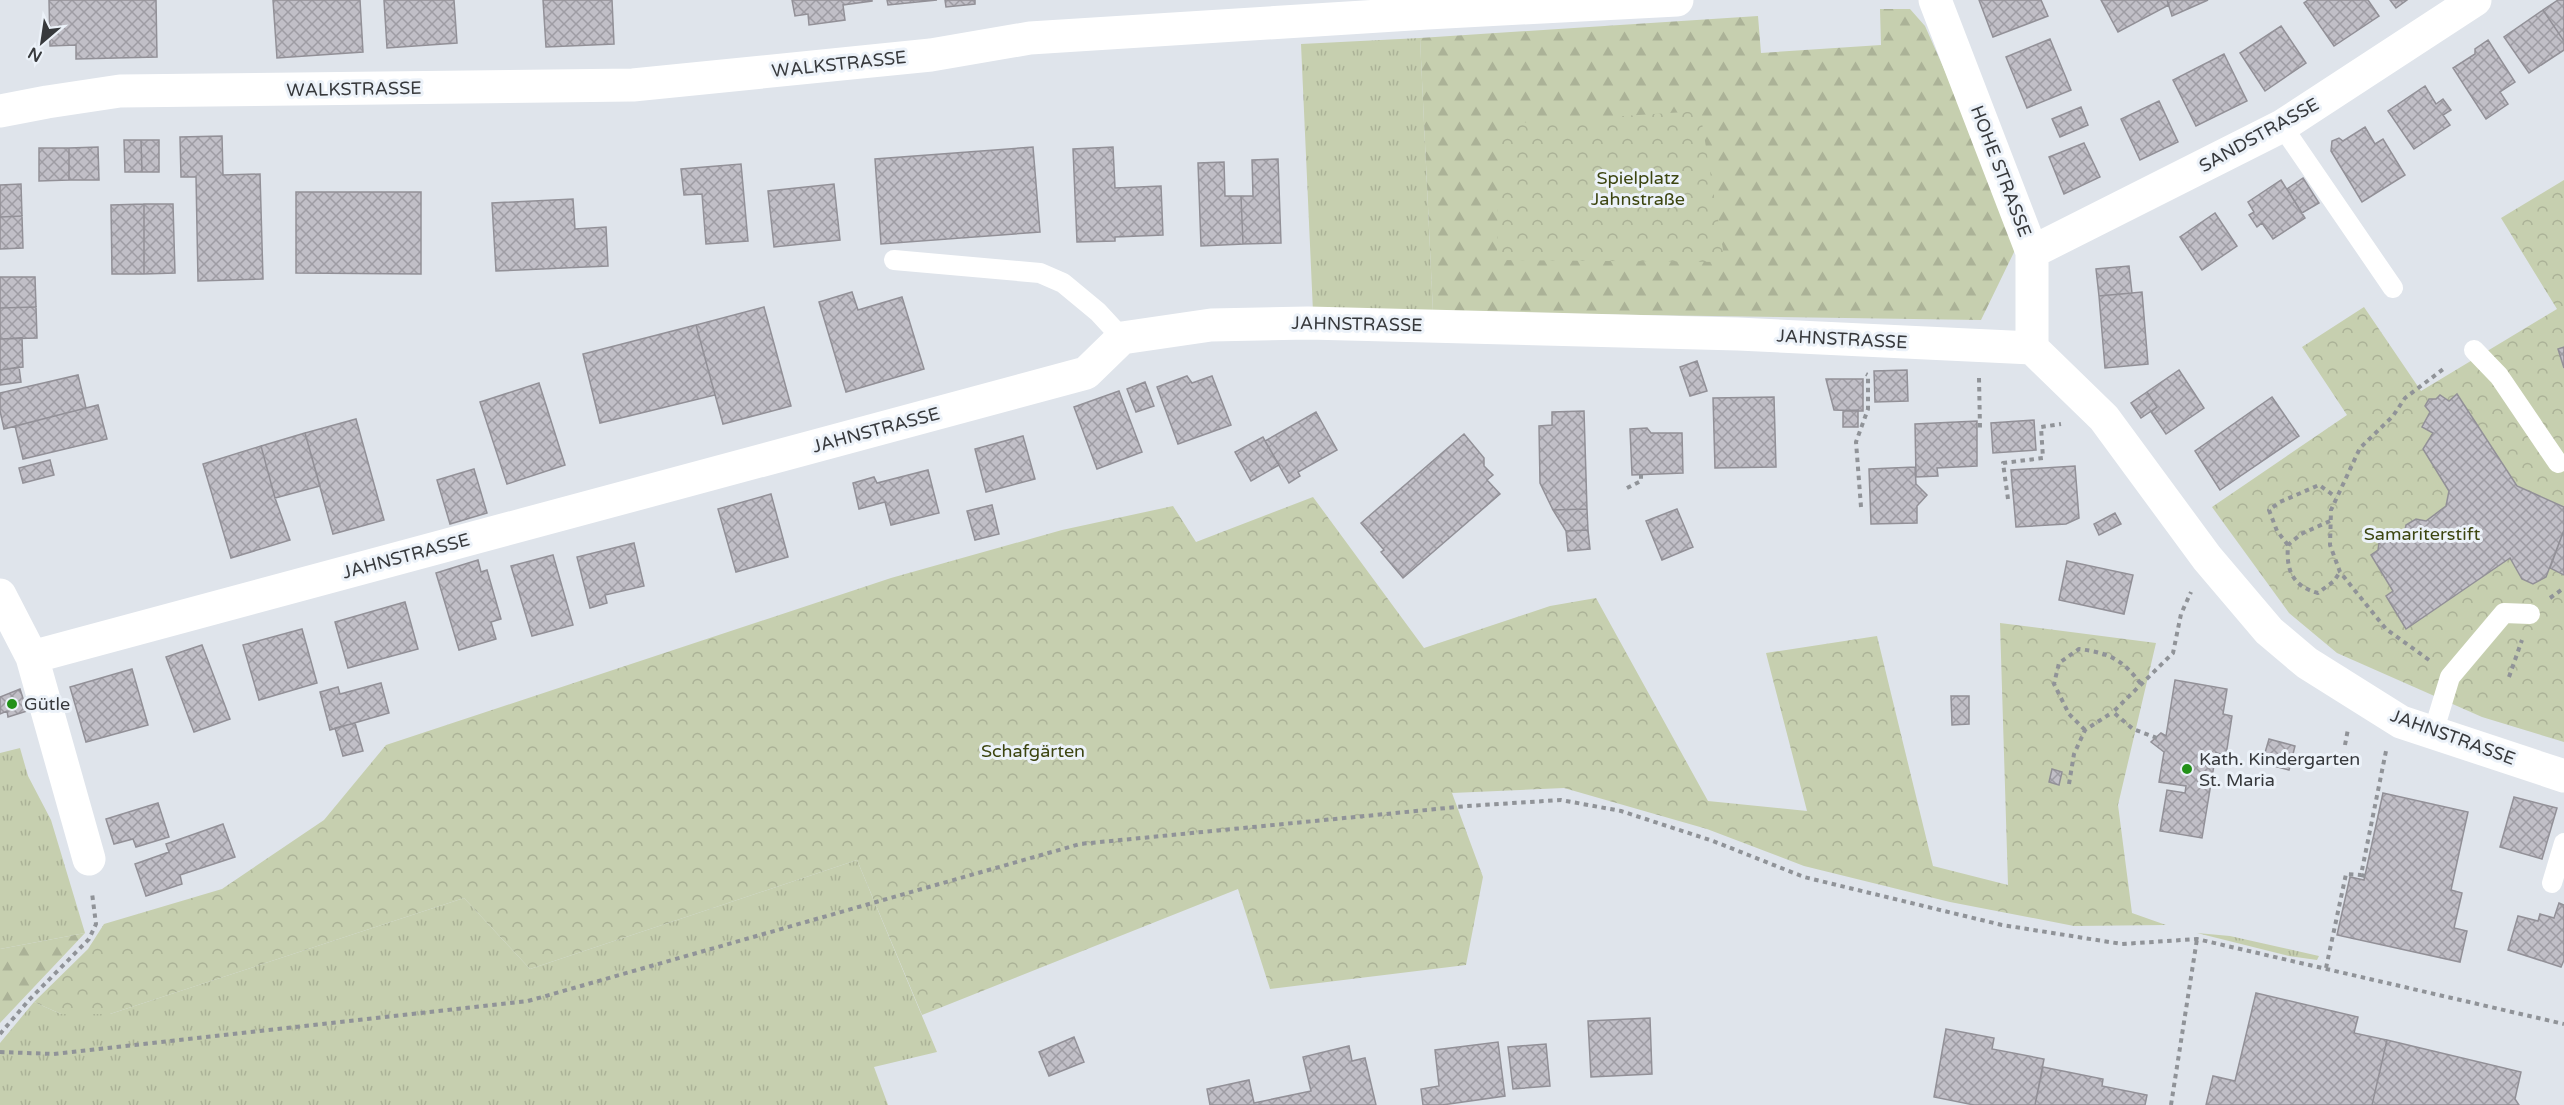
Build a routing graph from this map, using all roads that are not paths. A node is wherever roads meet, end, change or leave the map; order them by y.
1 (1677, 0) edge
2 (1935, 0) edge
3 (2475, 0) edge
4 (0, 111) edge
5 (2282, 126) junction
6 (2032, 252) junction
7 (894, 260) dead end
8 (2393, 288) dead end
9 (1122, 338) junction
10 (2032, 348) junction
11 (2474, 350) dead end
12 (2558, 463) dead end
13 (0, 595) edge
14 (2530, 614) road end
15 (32, 657) junction
16 (2433, 733) junction
17 (2564, 776) edge
18 (2564, 843) edge
19 (89, 859) road end
20 (2552, 883) dead end

1 - 4 street, WALKSTRASSE
2 - 6 street, HOHE STRASSE
3 - 5 street, SANDSTRASSE
5 - 6 street, SANDSTRASSE
5 - 8 lane
6 - 10 street, HOHE STRASSE
7 - 9 lane
9 - 10 street, JAHNSTRASSE
9 - 15 street, JAHNSTRASSE
10 - 16 street, JAHNSTRASSE
11 - 12 lane
13 - 15 street
14 - 16 lane
15 - 19 street
16 - 17 street, JAHNSTRASSE
18 - 20 lane

